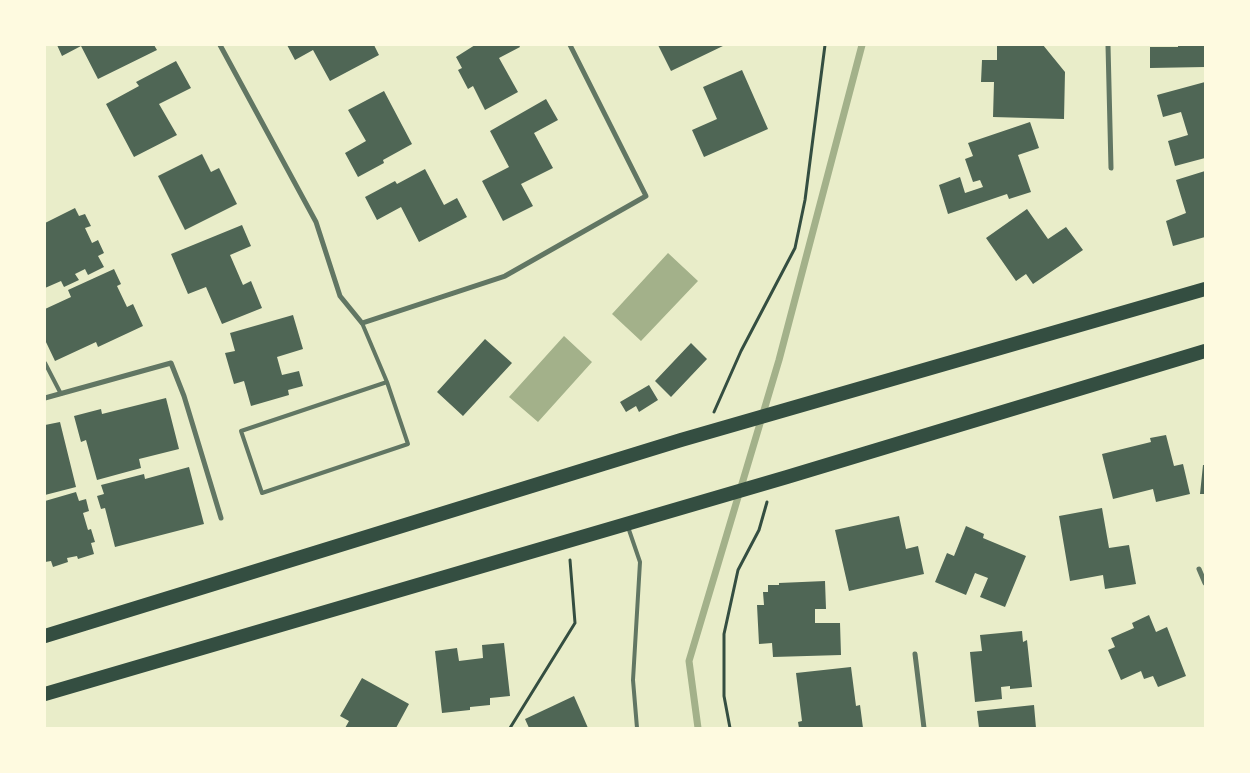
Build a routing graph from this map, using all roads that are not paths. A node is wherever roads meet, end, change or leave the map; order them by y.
1 (220, 45) edge
2 (570, 45) edge
3 (1108, 45) edge
4 (1111, 168) dead end
5 (1205, 289) edge
6 (362, 323) junction
7 (1205, 351) edge
8 (45, 363) edge
9 (387, 382) junction
10 (61, 394) junction
11 (45, 398) edge
12 (221, 518) dead end
13 (626, 522) junction
14 (1199, 569) dead end
15 (1205, 583) edge
16 (45, 636) edge
17 (915, 654) dead end
18 (45, 694) edge
19 (638, 728) edge
20 (924, 728) edge

1 - 6 street
2 - 6 street
3 - 4 street
5 - 16 highway
6 - 9 lane
7 - 13 highway
8 - 10 lane
9 - 9 lane
10 - 11 street
10 - 12 street
13 - 18 highway
13 - 19 lane
14 - 15 street
17 - 20 street

